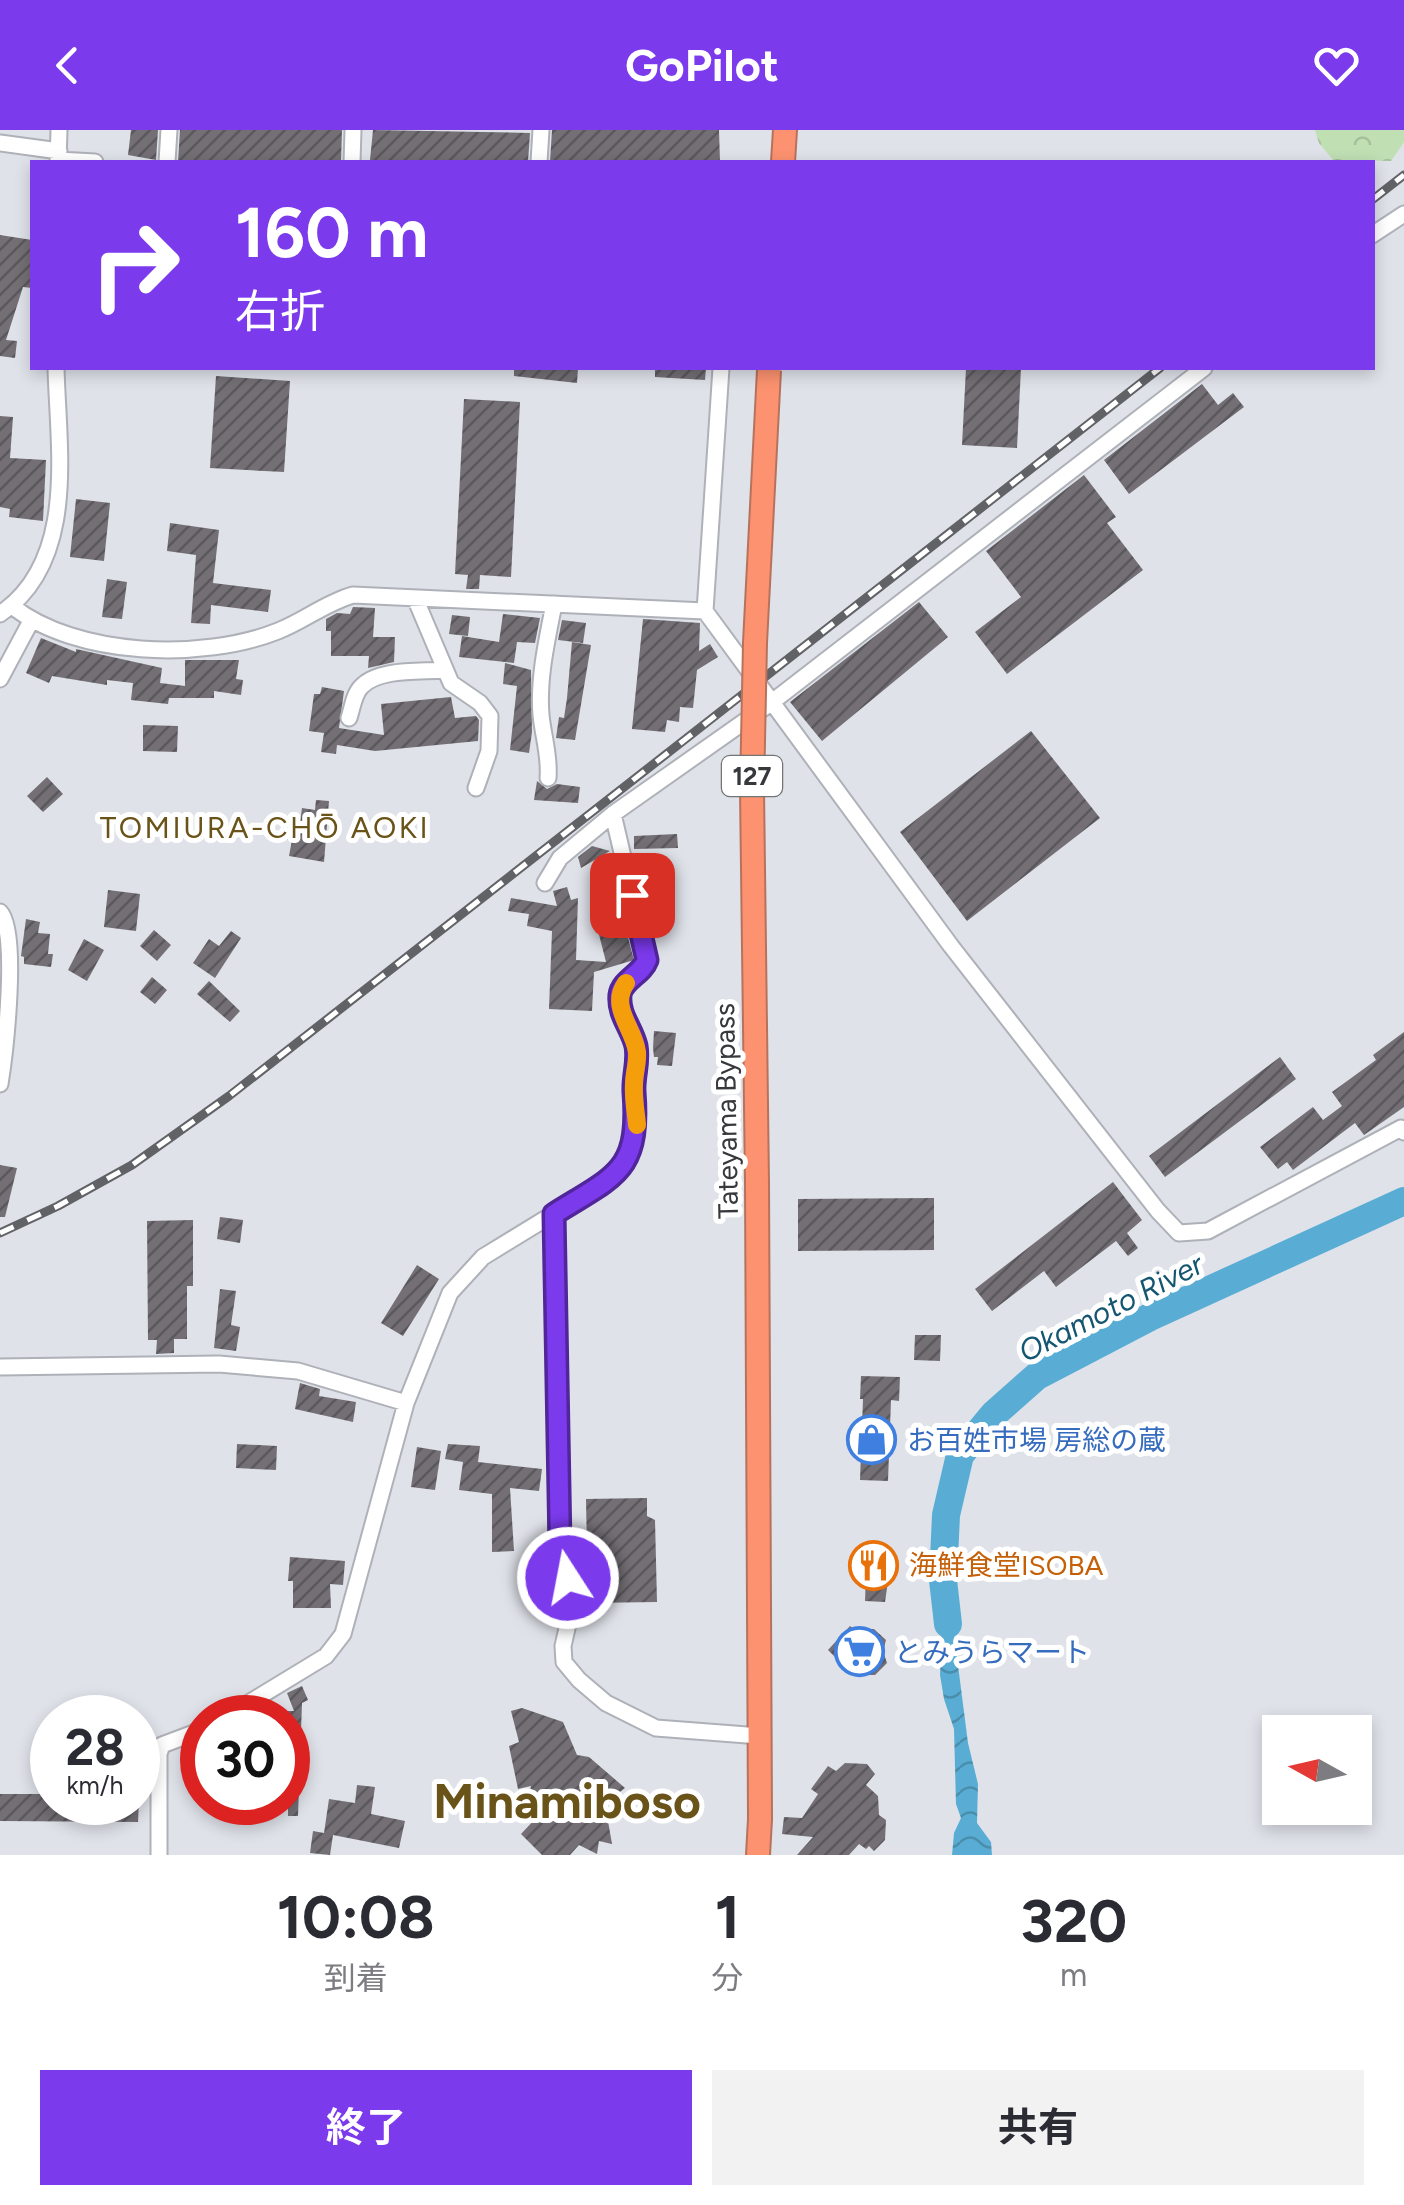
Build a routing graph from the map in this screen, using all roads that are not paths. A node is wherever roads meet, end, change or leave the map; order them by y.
1 (59, 130) edge
2 (169, 130) edge
3 (353, 130) edge
4 (530, 130) edge
5 (541, 130) edge
6 (785, 130) edge
7 (0, 143) edge
8 (58, 158) edge
9 (167, 160) edge
10 (352, 160) edge
11 (539, 160) edge
12 (783, 160) edge
13 (1404, 214) edge
14 (1375, 233) edge
15 (56, 370) edge
16 (721, 370) edge
17 (770, 370) edge
18 (1201, 370) edge
19 (415, 598) junction
20 (554, 604) junction
21 (6, 610) edge
22 (704, 611) junction
23 (31, 622) junction
24 (443, 670) junction
25 (0, 678) edge
26 (772, 702) junction
27 (349, 718) dead end
28 (548, 778) dead end
29 (476, 788) dead end
30 (613, 814) junction
31 (546, 884) dead end
32 (0, 912) edge
33 (0, 1084) edge
34 (1404, 1132) edge
35 (554, 1214) junction
36 (0, 1366) edge
37 (406, 1403) junction
38 (262, 1695) edge
39 (760, 1736) junction
40 (180, 1738) edge
41 (159, 1855) edge
42 (758, 1855) edge

1 - 8 street
2 - 9 street
3 - 10 street
4 - 5 street
5 - 11 street
6 - 12 highway
7 - 8 street
13 - 14 street
15 - 21 street
16 - 22 street
17 - 39 highway, Tateyama Bypass / 127, bridge
18 - 26 street
19 - 20 street
19 - 23 street
19 - 24 street
20 - 22 street
20 - 28 street
21 - 23 street
22 - 26 street
23 - 25 street
24 - 27 street
24 - 29 street
26 - 30 street
26 - 34 street
30 - 31 street
30 - 35 street
32 - 33 street
35 - 37 street
35 - 39 street
36 - 37 street
37 - 38 street
39 - 42 highway, Tateyama Bypass / 127
40 - 41 street

